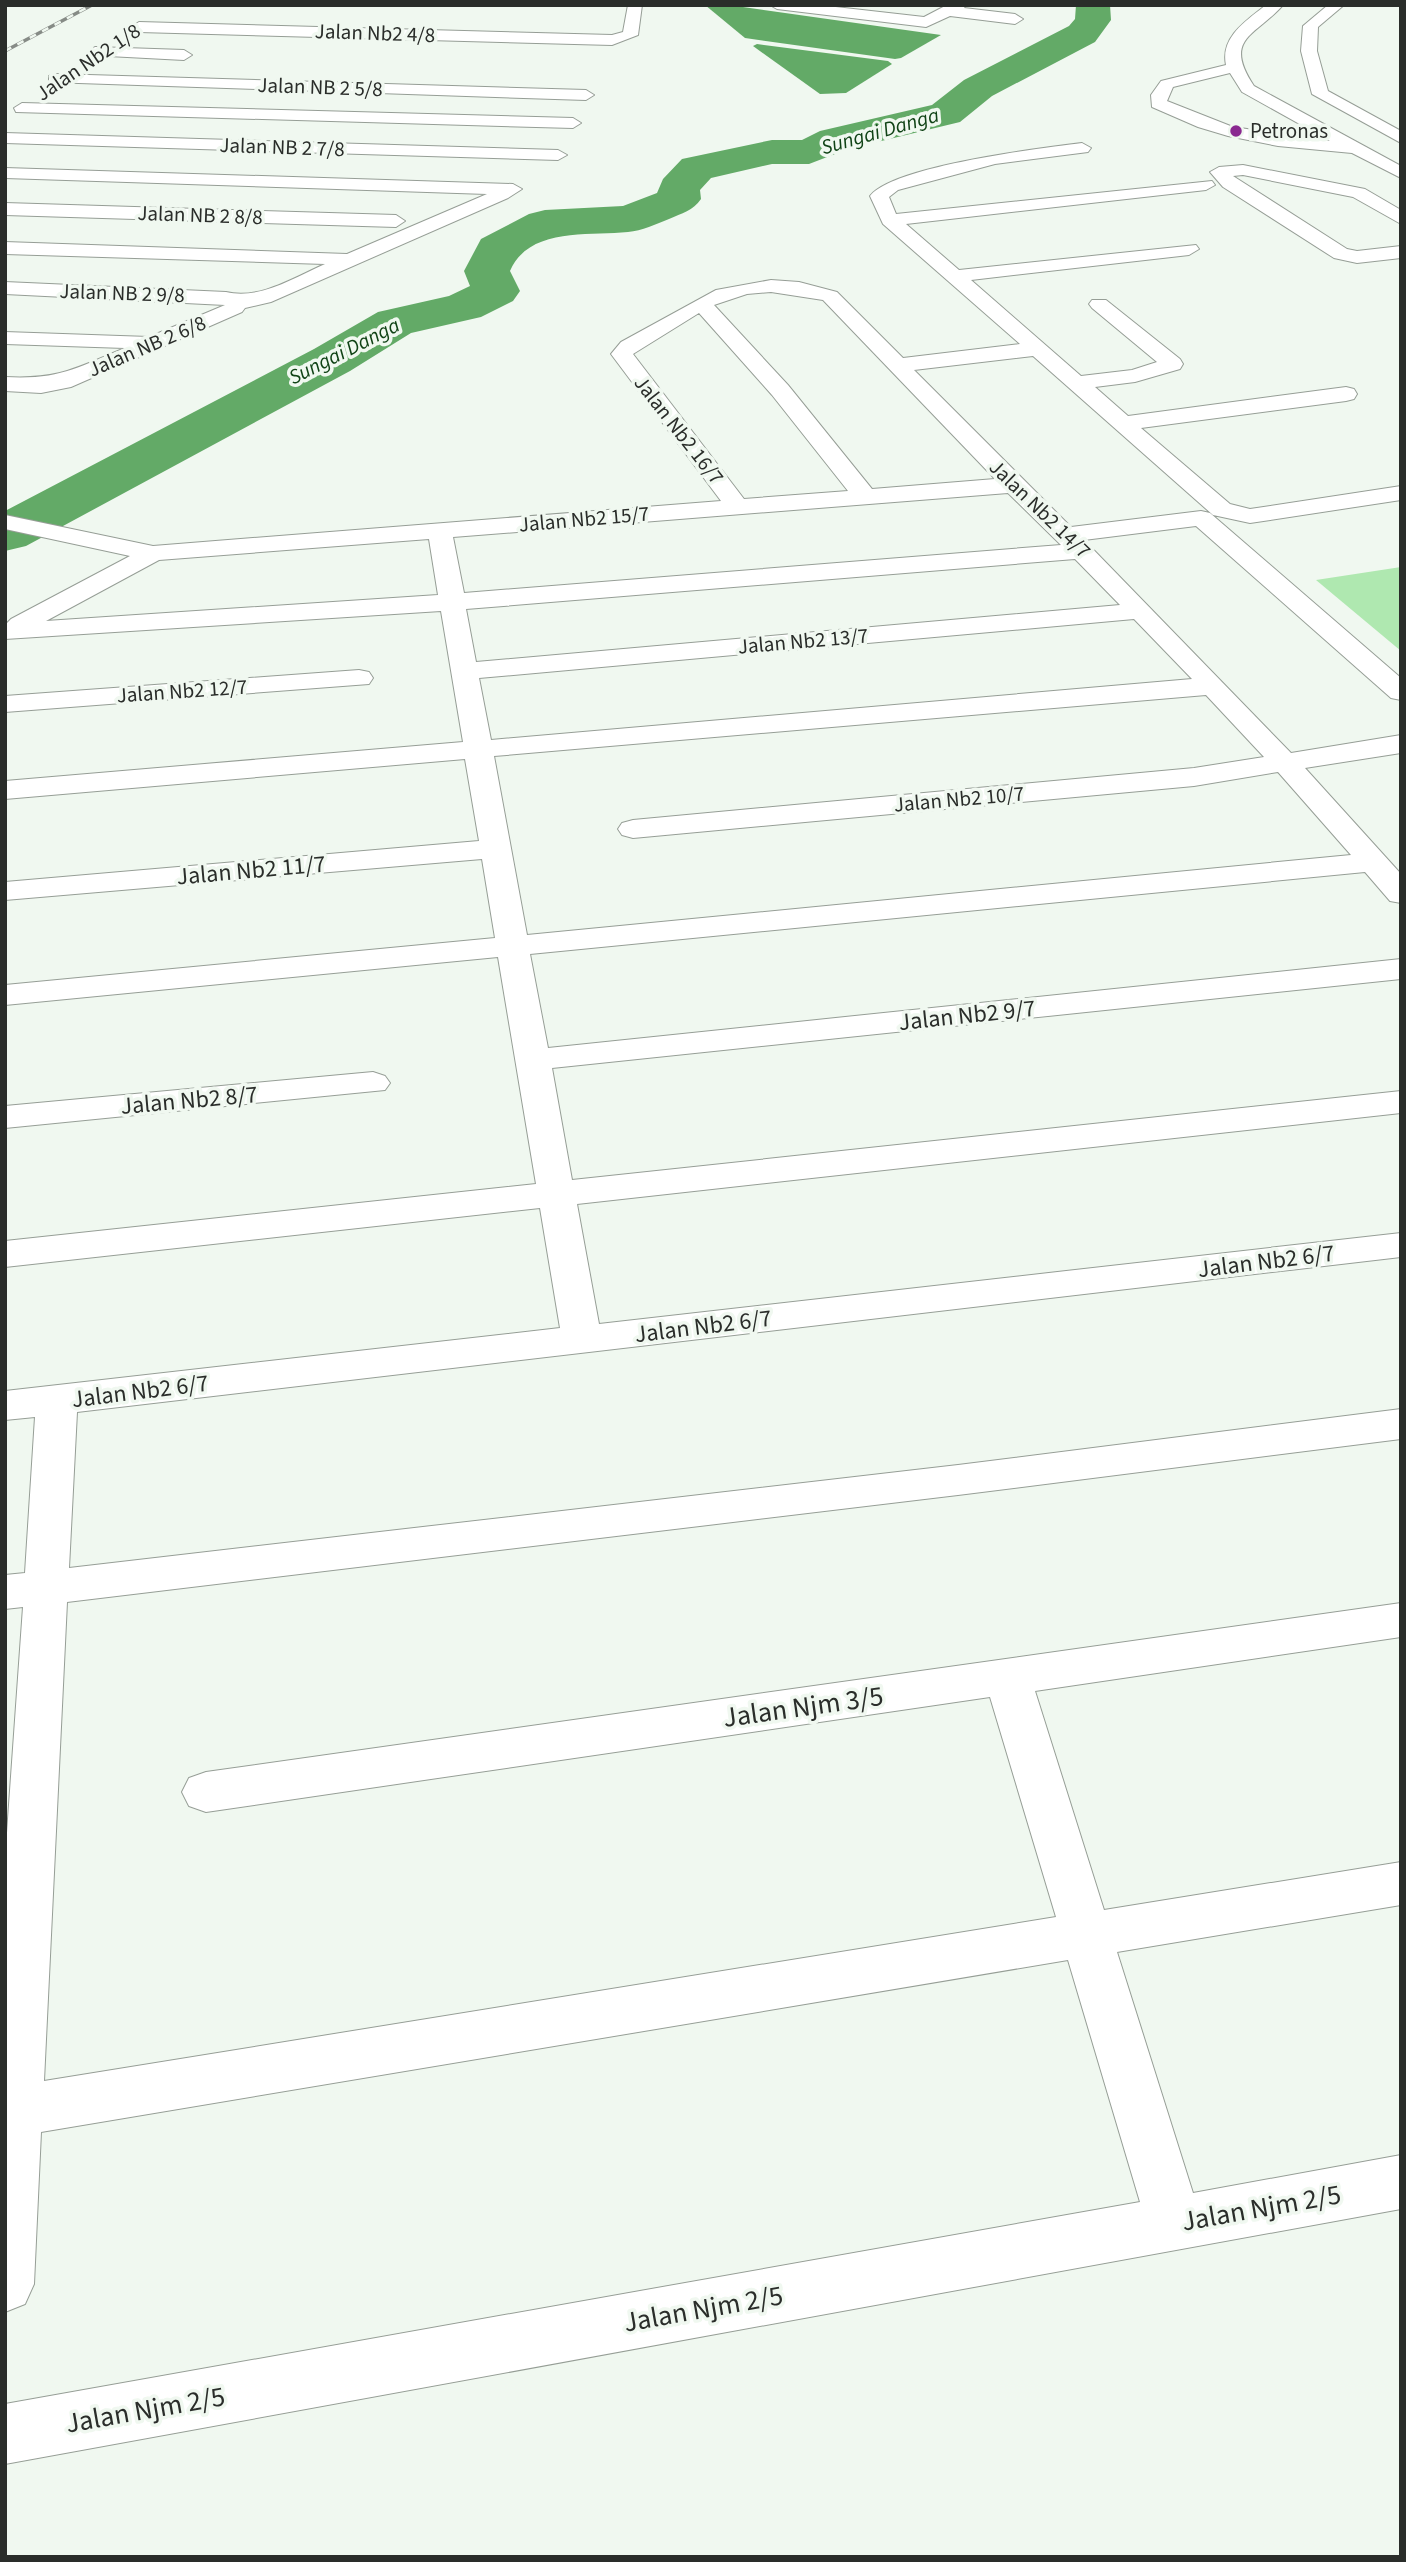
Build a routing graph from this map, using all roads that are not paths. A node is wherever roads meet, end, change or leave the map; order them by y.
1 (777, 5) edge
2 (1276, 5) edge
3 (1337, 5) edge
4 (954, 8) edge
5 (835, 9) edge
6 (168, 11) dead end
7 (630, 11) edge
8 (396, 18) dead end
9 (1015, 19) dead end
10 (139, 27) junction
11 (379, 34) junction
12 (360, 51) dead end
13 (204, 55) dead end
14 (85, 59) junction
15 (1232, 68) junction
16 (346, 69) dead end
17 (596, 75) dead end
18 (55, 79) junction
19 (332, 88) junction
20 (586, 95) junction
21 (309, 116) junction
22 (573, 123) junction
23 (5, 138) edge
24 (1401, 138) edge
25 (192, 144) junction
26 (285, 147) junction
27 (1082, 148) dead end
28 (1353, 148) junction
29 (558, 155) junction
30 (5, 173) edge
31 (1401, 173) edge
32 (163, 178) junction
33 (1206, 186) dead end
34 (513, 189) junction
35 (5, 209) edge
36 (134, 213) junction
37 (1401, 218) edge
38 (396, 220) dead end
39 (890, 220) junction
40 (5, 248) edge
41 (1189, 249) dead end
42 (102, 251) junction
43 (1399, 254) edge
44 (352, 259) junction
45 (955, 276) junction
46 (5, 288) edge
47 (69, 291) junction
48 (238, 303) junction
49 (702, 304) junction
50 (1099, 304) dead end
51 (5, 338) edge
52 (155, 342) junction
53 (1035, 349) junction
54 (622, 354) joint
55 (899, 365) junction
56 (1076, 383) junction
57 (5, 384) edge
58 (52, 385) junction
59 (1346, 394) dead end
60 (16, 408) dead end
61 (1126, 423) junction
62 (1014, 485) junction
63 (1401, 493) edge
64 (867, 499) junction
65 (737, 506) junction
66 (5, 522) edge
67 (440, 532) junction
68 (1076, 543) junction
69 (153, 553) junction
70 (452, 602) junction
71 (1141, 611) junction
72 (6, 632) edge
73 (464, 671) junction
74 (359, 678) dead end
75 (1210, 685) junction
76 (1401, 692) edge
77 (5, 704) edge
78 (1401, 744) edge
79 (478, 748) junction
80 (1284, 765) junction
81 (5, 790) edge
82 (633, 829) dead end
83 (496, 849) junction
84 (1373, 862) junction
85 (5, 891) edge
86 (1401, 894) edge
87 (513, 947) junction
88 (1401, 969) edge
89 (5, 995) edge
90 (534, 1060) junction
91 (373, 1083) dead end
92 (1401, 1102) edge
93 (5, 1117) edge
94 (557, 1192) junction
95 (1401, 1245) edge
96 (5, 1254) edge
97 (582, 1340) junction
98 (57, 1400) junction
99 (5, 1406) edge
100 (1401, 1424) edge
101 (25, 1589) edge
102 (1401, 1620) edge
103 (1007, 1676) junction
104 (206, 1792) dead end
105 (18, 1840) edge
106 (1401, 1883) edge
107 (1086, 1934) junction
108 (13, 2087) edge
109 (1401, 2182) edge
110 (1174, 2222) junction
111 (5, 2284) edge
112 (5, 2434) edge

1 - 5 street
2 - 15 street
3 - 24 street
4 - 5 street
4 - 9 street
6 - 10 street, Jalan Nb2 1/8
7 - 11 street, Jalan Nb2 4/8
8 - 11 street
10 - 11 street, Jalan Nb2 4/8
10 - 14 street, Jalan Nb2 1/8
11 - 12 street
13 - 14 street
14 - 18 street, Jalan Nb2 1/8
15 - 28 street
15 - 28 street
16 - 19 street
17 - 20 street
18 - 19 street, Jalan NB 2 5/8
18 - 21 street, Jalan Nb2 1/8
19 - 20 street, Jalan NB 2 5/8
19 - 21 street
20 - 22 street
21 - 22 street
21 - 26 street
22 - 29 street
23 - 25 street, Jalan NB 2 7/8
25 - 26 street, Jalan NB 2 7/8
25 - 32 street
26 - 29 street, Jalan NB 2 7/8
27 - 39 street
28 - 31 street
29 - 34 street
30 - 32 street
32 - 34 street
32 - 36 street
33 - 39 street
34 - 44 street
35 - 36 street, Jalan NB 2 8/8
36 - 38 street, Jalan NB 2 8/8
36 - 42 street
37 - 43 street
39 - 45 street
40 - 42 street
41 - 45 street
42 - 44 street
42 - 47 street
44 - 48 street
45 - 53 street
46 - 47 street, Jalan NB 2 9/8
47 - 48 street, Jalan NB 2 9/8
48 - 52 street, Jalan NB 2 6/8
49 - 54 street, Jalan Nb2 14/7
49 - 55 street, Jalan Nb2 14/7
49 - 64 street
50 - 56 street
51 - 52 street
52 - 58 street, Jalan NB 2 6/8
53 - 55 street
53 - 56 street
54 - 65 street, Jalan Nb2 16/7
55 - 62 street, Jalan Nb2 14/7
56 - 61 street
57 - 58 street
58 - 60 street
59 - 61 street
61 - 63 street
62 - 64 street, Jalan Nb2 15/7
62 - 68 street, Jalan Nb2 14/7
64 - 65 street, Jalan Nb2 15/7
65 - 67 street, Jalan Nb2 15/7
66 - 69 street
67 - 69 street, Jalan Nb2 15/7
67 - 70 street
68 - 70 street
68 - 71 street, Jalan Nb2 14/7
68 - 76 street
69 - 72 street
70 - 72 street
70 - 73 street
71 - 73 street, Jalan Nb2 13/7
71 - 75 street, Jalan Nb2 14/7
73 - 79 street
74 - 77 street, Jalan Nb2 12/7
75 - 79 street
75 - 80 street, Jalan Nb2 14/7
78 - 80 street, Jalan Nb2 10/7
79 - 81 street
79 - 83 street
80 - 82 street, Jalan Nb2 10/7
80 - 84 street, Jalan Nb2 14/7
83 - 85 street, Jalan Nb2 11/7
83 - 87 street
84 - 86 street, Jalan Nb2 14/7
84 - 87 street
87 - 89 street
87 - 90 street
88 - 90 street, Jalan Nb2 9/7
90 - 94 street
91 - 93 street, Jalan Nb2 8/7
92 - 94 street
94 - 96 street
94 - 97 street
95 - 97 street, Jalan Nb2 6/7
97 - 98 street, Jalan Nb2 6/7
98 - 99 street, Jalan Nb2 6/7
98 - 101 street
100 - 101 street
101 - 105 street
102 - 103 street, Jalan Njm 3/5
103 - 104 street, Jalan Njm 3/5
103 - 107 street
105 - 108 street
106 - 107 street
107 - 108 street
107 - 110 street
108 - 111 street
109 - 110 street, Jalan Njm 2/5
110 - 112 street, Jalan Njm 2/5

